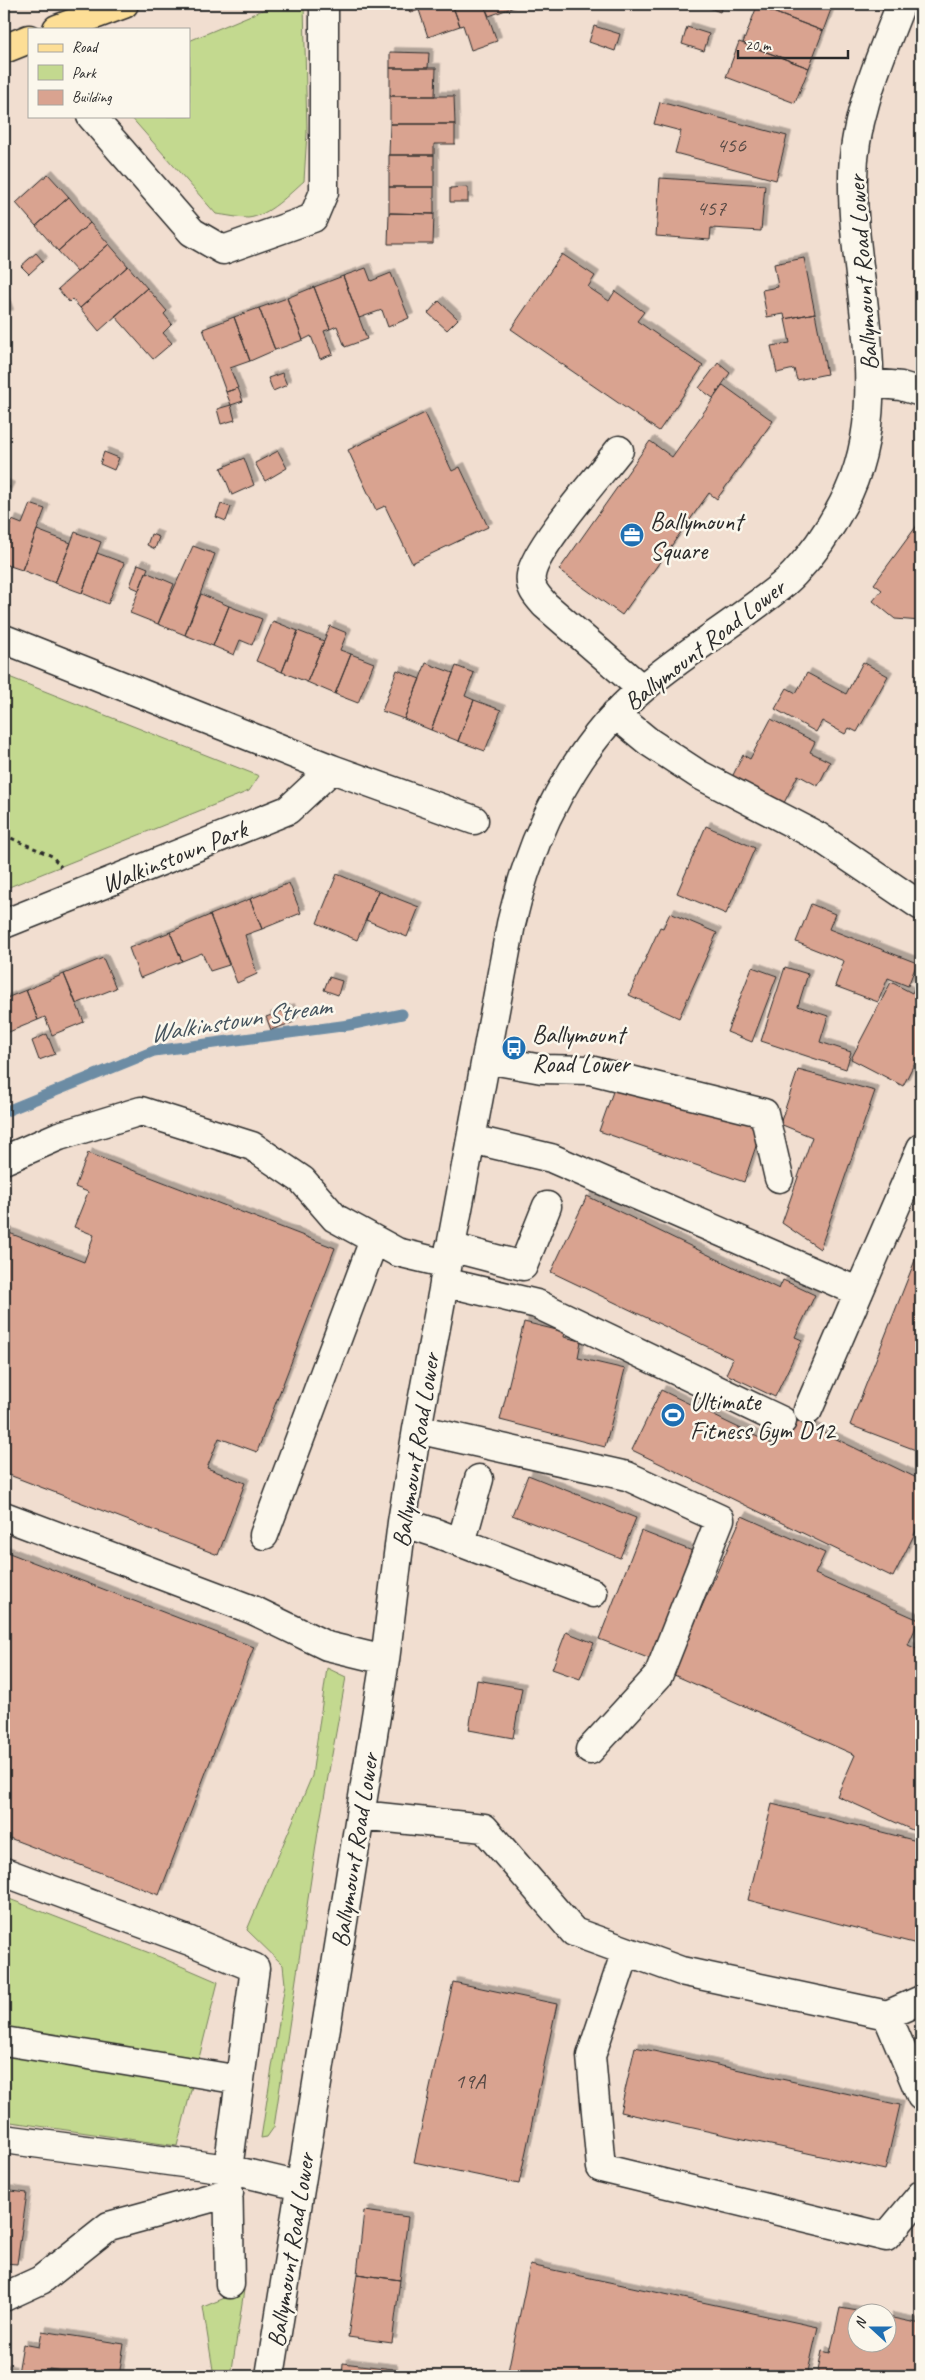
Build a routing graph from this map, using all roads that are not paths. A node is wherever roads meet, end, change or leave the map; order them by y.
1 (124, 4) edge
2 (324, 4) edge
3 (901, 4) edge
4 (60, 28) edge
5 (28, 39) edge
6 (4, 49) edge
7 (93, 118) edge
8 (870, 383) junction
9 (921, 392) edge
10 (619, 450) dead end
11 (4, 639) edge
12 (642, 689) junction
13 (615, 714) junction
14 (332, 769) junction
15 (474, 820) dead end
16 (921, 906) edge
17 (4, 924) edge
18 (486, 1060) junction
19 (471, 1139) junction
20 (921, 1148) edge
21 (4, 1160) edge
22 (779, 1178) dead end
23 (547, 1206) dead end
24 (374, 1240) junction
25 (447, 1264) junction
26 (859, 1292) junction
27 (808, 1410) dead end
28 (782, 1421) dead end
29 (417, 1429) junction
30 (479, 1479) dead end
31 (4, 1516) edge
32 (402, 1522) junction
33 (264, 1535) dead end
34 (461, 1543) junction
35 (592, 1593) dead end
36 (385, 1660) junction
37 (590, 1750) dead end
38 (360, 1815) junction
39 (4, 1872) edge
40 (626, 1951) junction
41 (921, 2000) edge
42 (886, 2015) junction
43 (4, 2041) edge
44 (240, 2080) junction
45 (921, 2096) edge
46 (4, 2139) edge
47 (228, 2181) junction
48 (300, 2186) junction
49 (921, 2195) edge
50 (230, 2284) dead end
51 (4, 2297) edge
52 (270, 2376) edge

1 - 4 main road
2 - 7 street
3 - 8 street, Ballymount Road Lower
5 - 6 main road
8 - 9 street
8 - 12 street, Ballymount Road Lower
10 - 12 street
11 - 14 street
12 - 13 street, Ballymount Road Lower
13 - 16 street
13 - 18 street, Ballymount Road Lower
14 - 15 street
14 - 17 street, Walkinstown Park
18 - 19 street, Ballymount Road Lower
18 - 22 street
19 - 25 street, Ballymount Road Lower
19 - 26 street
20 - 26 street
21 - 24 street
23 - 25 street
24 - 25 street
24 - 33 street
25 - 28 street
25 - 29 street, Ballymount Road Lower
26 - 27 street
29 - 32 street, Ballymount Road Lower
29 - 37 street
30 - 34 street
31 - 36 street
32 - 34 street
32 - 36 street, Ballymount Road Lower
34 - 35 street
36 - 38 street, Ballymount Road Lower
38 - 40 street
38 - 48 street, Ballymount Road Lower
39 - 44 street
40 - 42 street
40 - 49 street
41 - 42 street
42 - 45 street
43 - 44 street
44 - 47 street
46 - 47 street
47 - 48 street
47 - 50 street
47 - 51 street
48 - 52 street, Ballymount Road Lower

